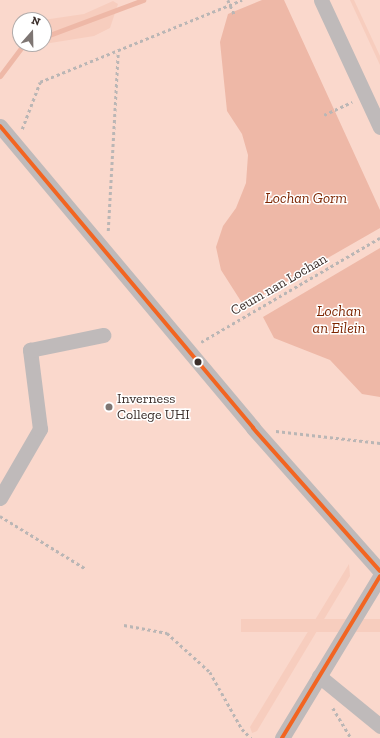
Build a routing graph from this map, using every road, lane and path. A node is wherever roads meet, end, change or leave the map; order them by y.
1 (228, 0) edge
2 (242, 0) edge
3 (321, 0) edge
4 (231, 4) junction
5 (235, 16) dead end
6 (118, 52) junction
7 (365, 96) junction
8 (324, 115) dead end
9 (0, 126) edge
10 (380, 127) edge
11 (15, 146) junction
12 (380, 238) edge
13 (107, 255) junction
14 (102, 335) dead end
15 (187, 350) junction
16 (253, 428) junction
17 (380, 443) edge
18 (0, 498) edge
19 (0, 516) edge
20 (86, 569) dead end
21 (380, 571) edge
22 (380, 576) edge
23 (124, 626) dead end
24 (319, 676) junction
25 (311, 690) junction
26 (380, 726) edge
27 (251, 738) edge
28 (282, 738) edge
29 (351, 738) edge

1 - 4 path
2 - 4 path
3 - 7 street
4 - 5 path
4 - 6 path
6 - 11 path
6 - 13 path
7 - 8 path
7 - 10 street
9 - 11 street
11 - 13 street
12 - 15 path, Ceum nan Lochan
13 - 15 street
14 - 18 street
15 - 16 street
16 - 17 path
16 - 21 street
19 - 20 path
22 - 24 street
23 - 27 path
24 - 25 street
24 - 26 street
25 - 28 street
25 - 29 path

